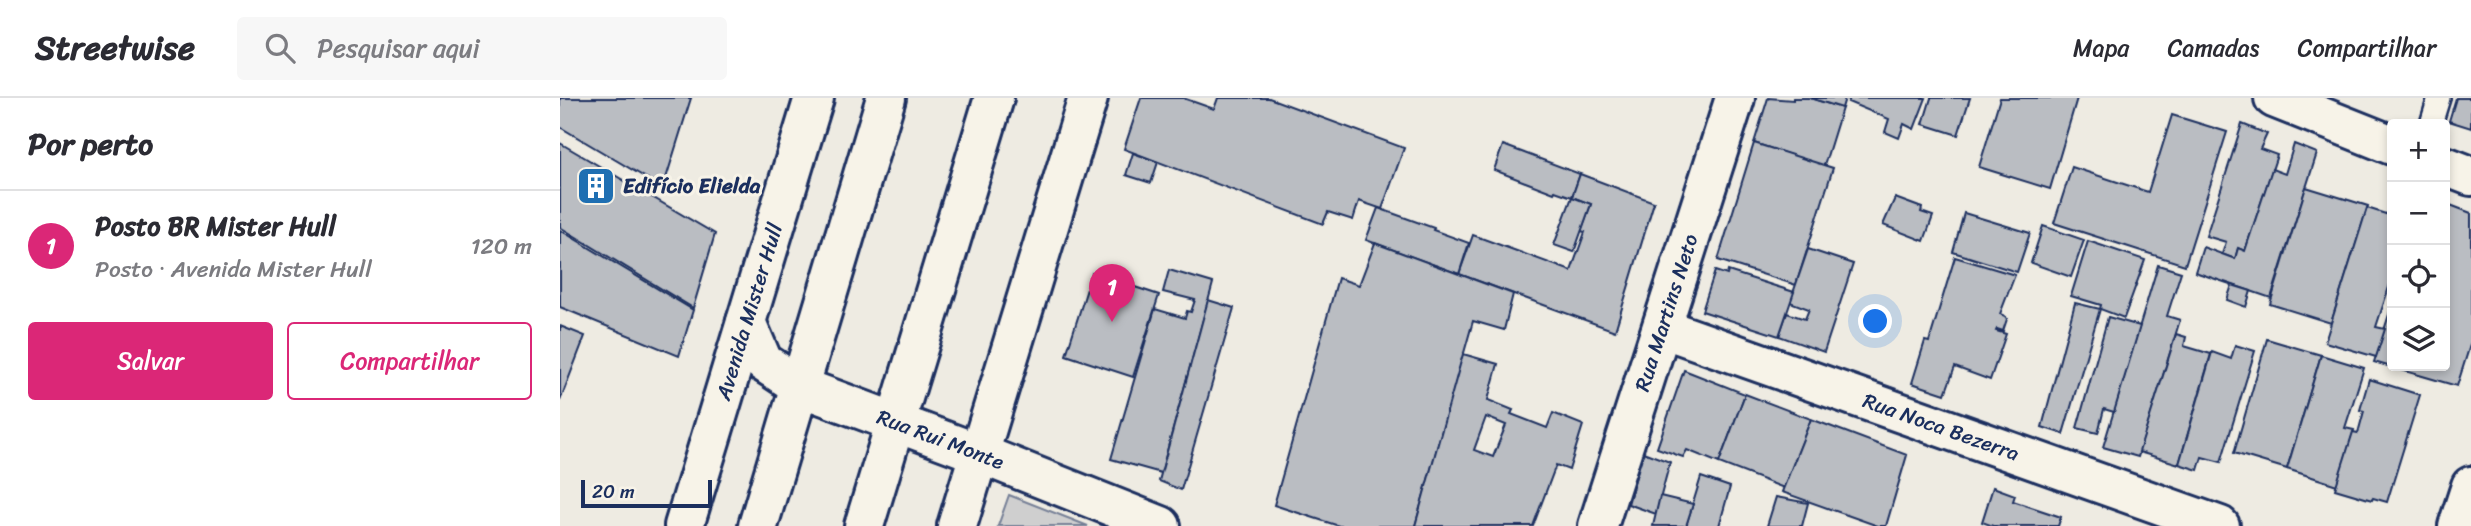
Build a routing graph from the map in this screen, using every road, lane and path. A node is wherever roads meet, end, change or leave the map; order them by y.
1 (814, 98) edge
2 (886, 98) edge
3 (994, 98) edge
4 (1088, 98) edge
5 (1735, 98) edge
6 (2274, 98) edge
7 (2440, 98) edge
8 (2433, 119) edge
9 (2387, 143) edge
10 (2450, 168) edge
11 (2471, 176) edge
12 (746, 322) junction
13 (1662, 328) junction
14 (801, 387) junction
15 (895, 424) junction
16 (980, 454) junction
17 (2471, 486) edge
18 (684, 526) edge
19 (758, 526) edge
20 (864, 526) edge
21 (957, 526) edge
22 (1161, 526) edge
23 (1598, 526) edge
24 (2220, 526) edge
25 (2458, 526) edge

1 - 12 main road, Avenida Mister Hull
2 - 14 main road
3 - 15 main road
4 - 16 main road
5 - 13 main road, Rua Martins Neto
6 - 9 main road
7 - 8 lane
10 - 11 main road
12 - 14 main road, Rua Rui Monte
12 - 18 main road, Avenida Mister Hull
13 - 23 main road, Rua Martins Neto
13 - 24 main road, Rua Noca Bezerra
14 - 15 main road, Rua Rui Monte
14 - 19 main road
15 - 16 main road, Rua Rui Monte
15 - 20 main road
16 - 21 main road
16 - 22 main road, Rua Rui Monte
17 - 25 main road

